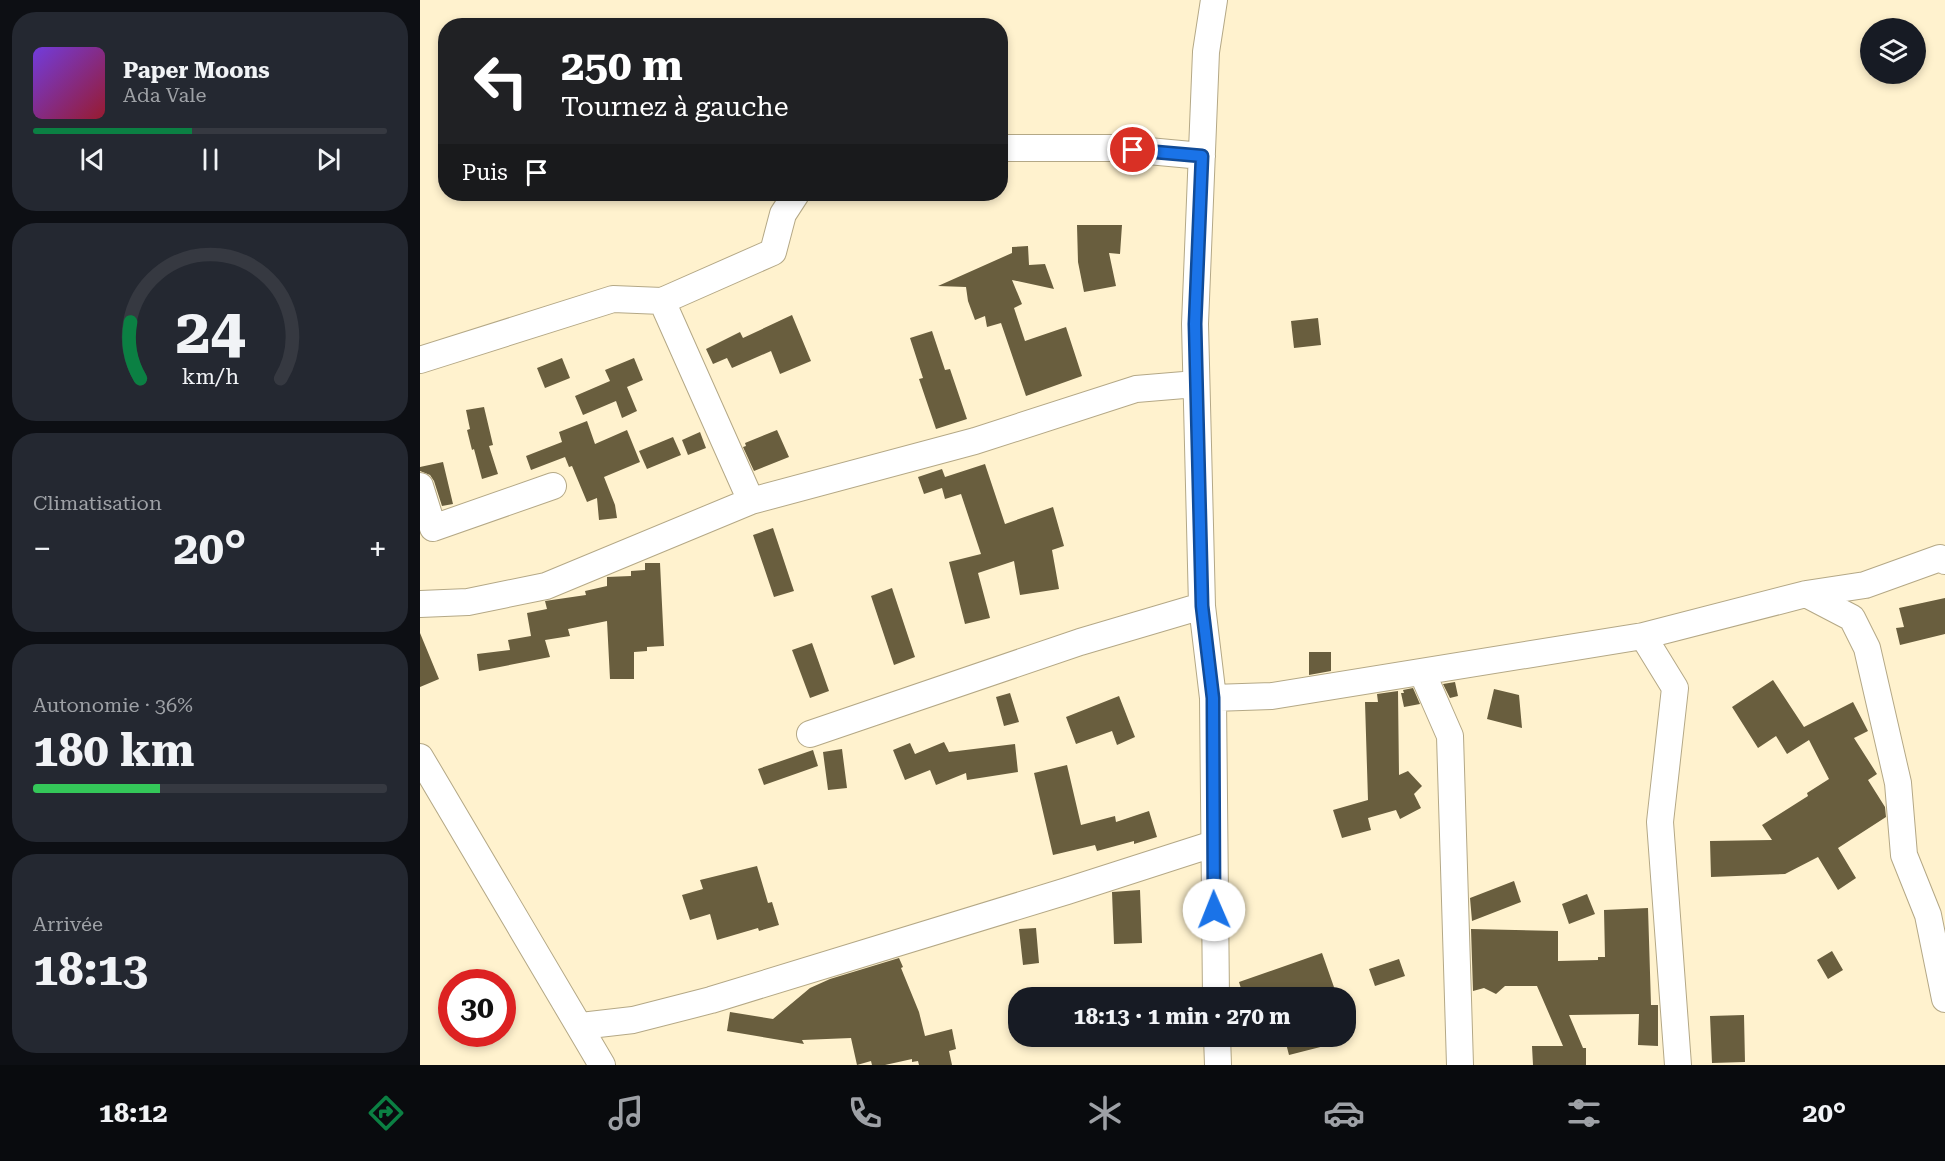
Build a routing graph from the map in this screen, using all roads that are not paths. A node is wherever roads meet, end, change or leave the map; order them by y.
1 (1214, 0) edge
2 (1008, 148) edge
3 (1202, 156) junction
4 (791, 201) edge
5 (662, 301) junction
6 (420, 360) edge
7 (1196, 384) junction
8 (420, 486) edge
9 (553, 486) dead end
10 (751, 501) junction
11 (1945, 561) edge
12 (1806, 594) junction
13 (420, 604) edge
14 (1202, 606) junction
15 (1643, 636) junction
16 (1422, 672) junction
17 (1213, 698) junction
18 (810, 734) dead end
19 (420, 757) edge
20 (1213, 844) junction
21 (1216, 987) edge
22 (1945, 999) edge
23 (581, 1026) junction
24 (1217, 1047) edge
25 (602, 1065) edge
26 (1218, 1065) edge
27 (1461, 1065) edge
28 (1678, 1065) edge

1 - 3 street
2 - 3 street
3 - 7 street
4 - 5 street
5 - 6 street
5 - 10 street
7 - 10 street
7 - 14 street
8 - 9 street
10 - 13 street
11 - 12 street
12 - 15 street
12 - 22 street
14 - 17 street
14 - 18 street
15 - 16 street
15 - 28 street
16 - 17 street
16 - 27 street
17 - 20 street
19 - 23 street
20 - 21 street
20 - 23 street
23 - 25 street
24 - 26 street

